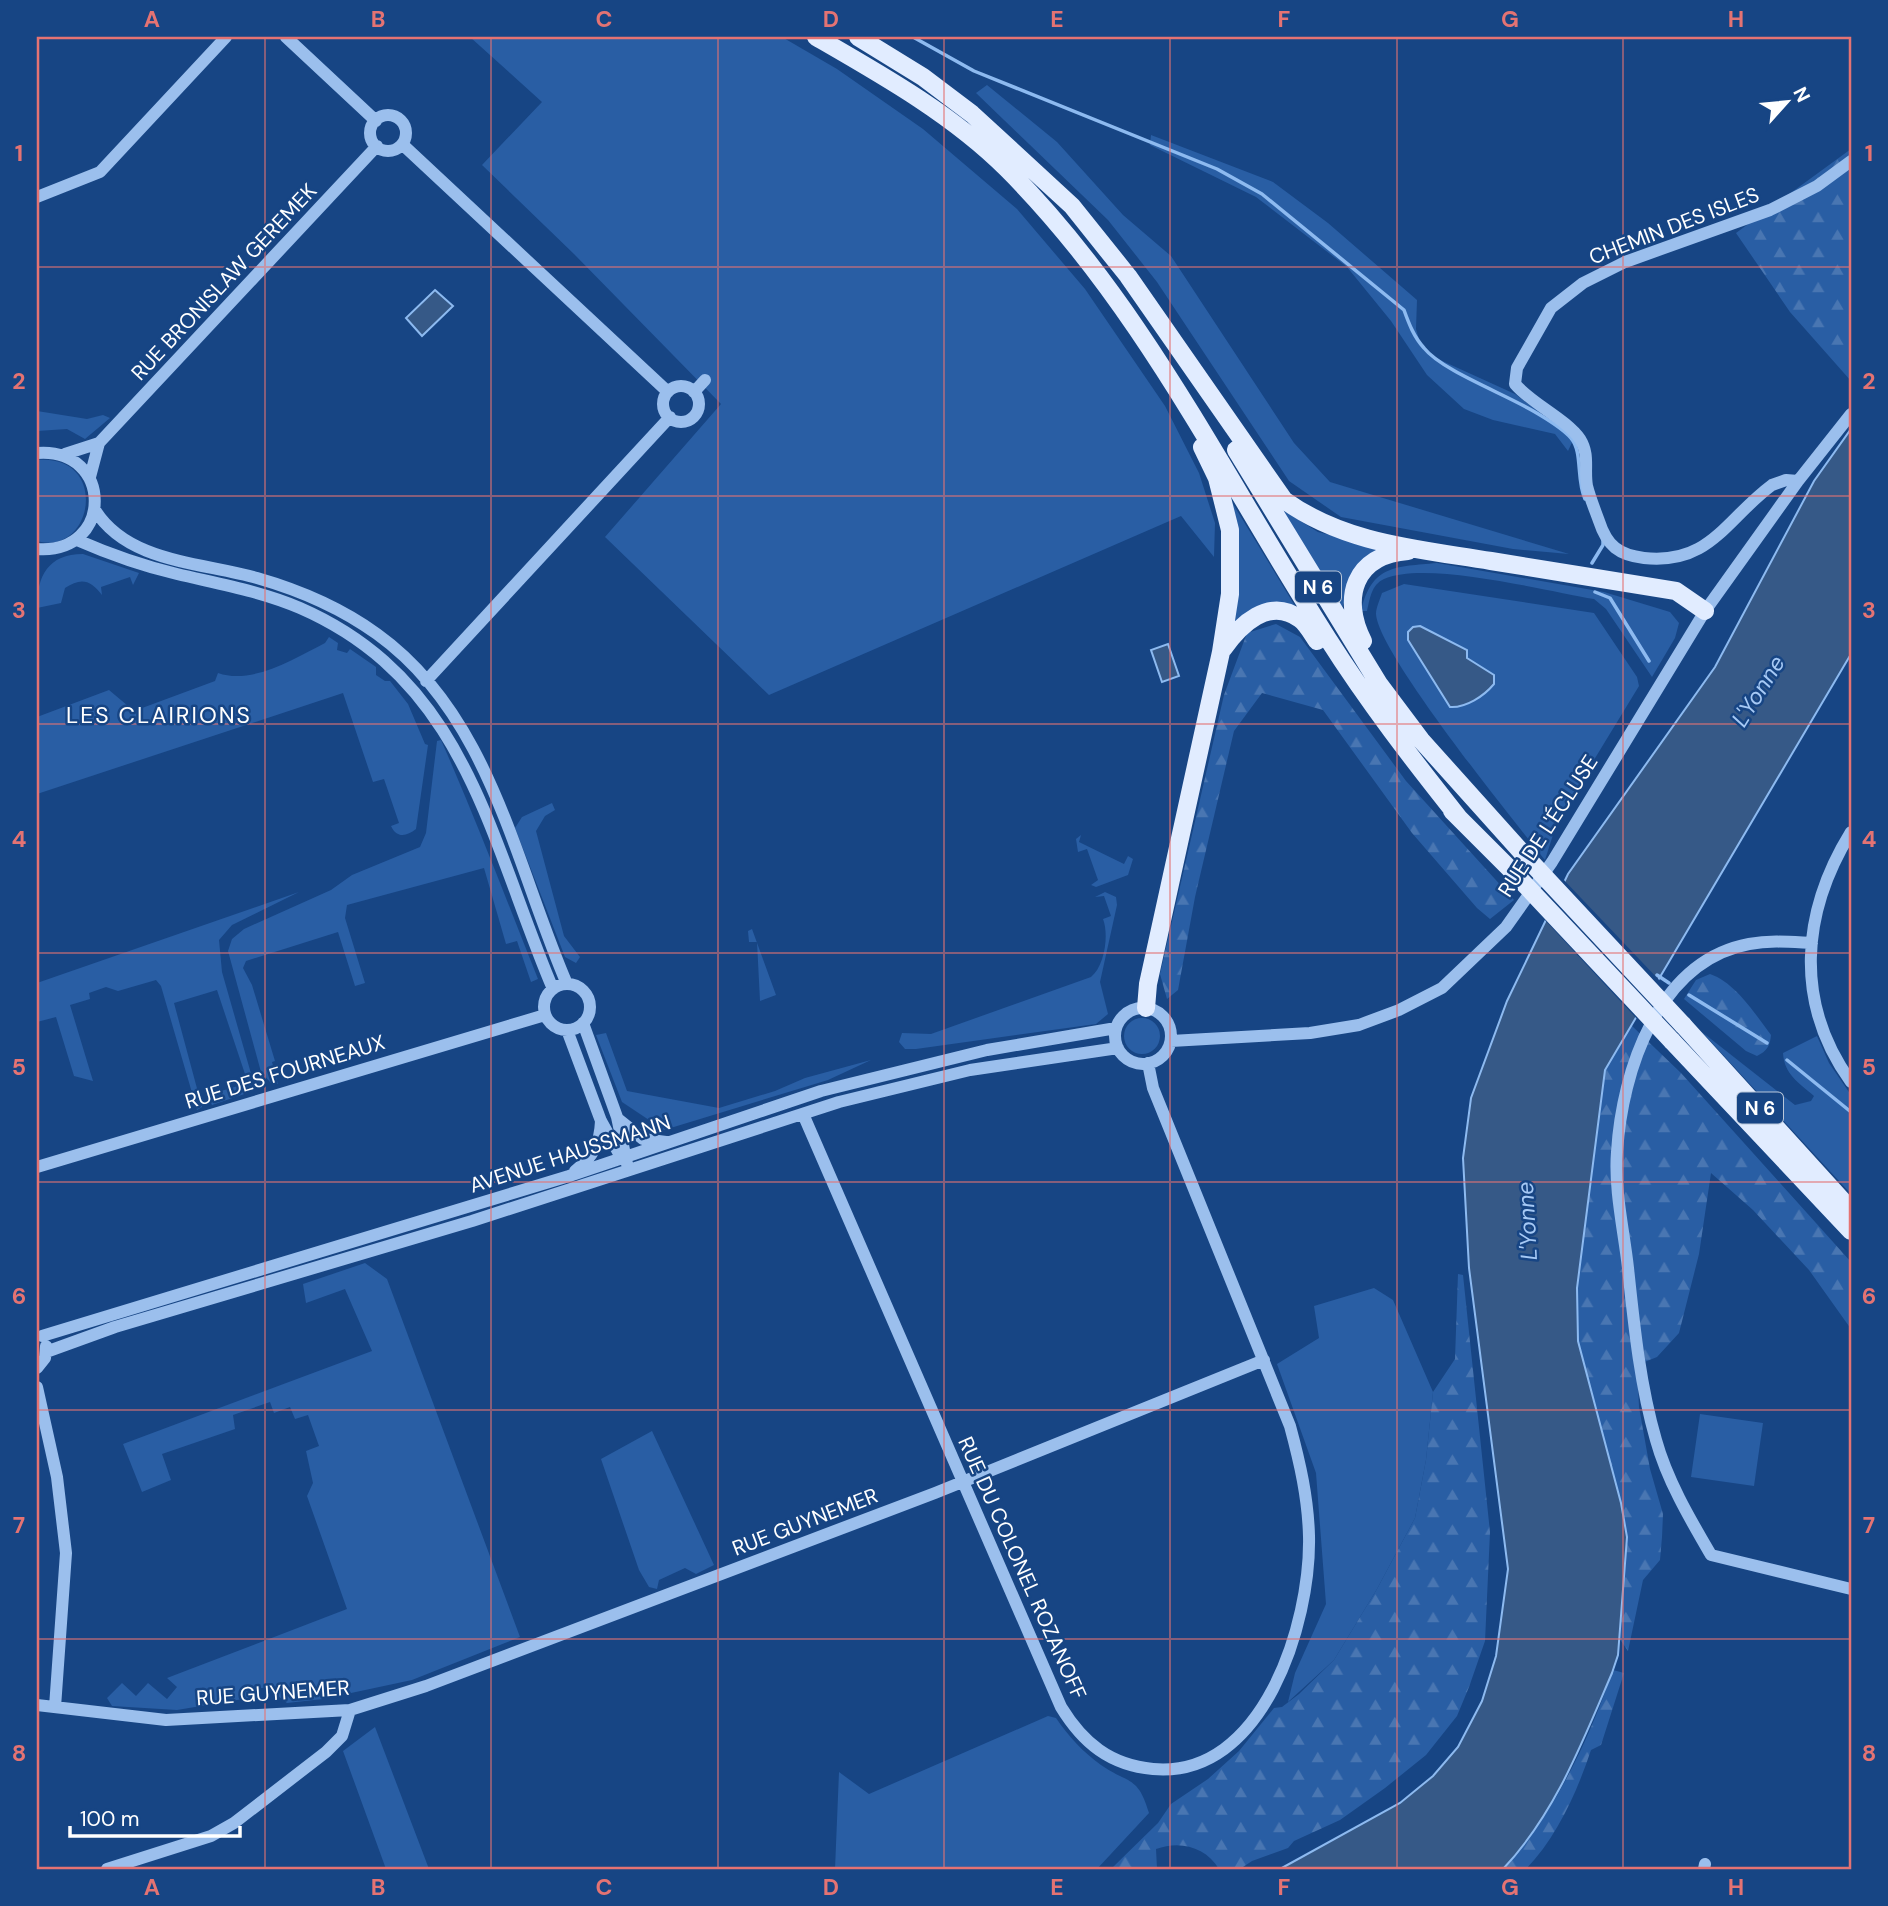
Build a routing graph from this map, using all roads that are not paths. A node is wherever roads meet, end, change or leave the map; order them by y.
1 (226, 37) edge
2 (286, 37) edge
3 (816, 37) edge
4 (858, 37) edge
5 (376, 121) junction
6 (402, 145) junction
7 (377, 146) junction
8 (1851, 161) edge
9 (37, 197) edge
10 (1170, 338) junction
11 (705, 380) dead end
12 (1171, 380) junction
13 (668, 391) junction
14 (694, 392) junction
15 (1851, 414) edge
16 (670, 417) junction
17 (99, 443) junction
18 (37, 453) edge
19 (65, 454) junction
20 (90, 477) junction
21 (1798, 481) junction
22 (95, 510) junction
23 (77, 540) junction
24 (37, 550) edge
25 (51, 550) junction
26 (1422, 550) junction
27 (37, 562) edge
28 (1705, 611) junction
29 (1221, 652) junction
30 (426, 681) junction
31 (1459, 818) junction
32 (1490, 820) junction
33 (1851, 832) edge
34 (1812, 943) junction
35 (567, 984) junction
36 (552, 989) junction
37 (1146, 1007) junction
38 (545, 1015) junction
39 (583, 1023) junction
40 (1116, 1028) junction
41 (567, 1030) junction
42 (1171, 1041) junction
43 (1118, 1048) junction
44 (1147, 1063) junction
45 (1851, 1082) edge
46 (803, 1114) junction
47 (617, 1117) junction
48 (601, 1121) junction
49 (670, 1142) junction
50 (623, 1158) junction
51 (37, 1167) edge
52 (629, 1171) junction
53 (569, 1176) junction
54 (1828, 1206) junction
55 (1851, 1210) edge
56 (1851, 1231) edge
57 (1851, 1237) edge
58 (39, 1333) edge
59 (46, 1352) junction
60 (1264, 1360) junction
61 (37, 1368) edge
62 (37, 1387) edge
63 (963, 1482) junction
64 (1851, 1589) edge
65 (37, 1705) edge
66 (55, 1707) junction
67 (350, 1710) junction
68 (107, 1869) edge

1 - 9 street
2 - 5 street
3 - 12 main road, N 6
4 - 10 main road, N 6
5 - 6 street
5 - 7 street
6 - 7 street
6 - 13 street
7 - 17 street, RUE BRONISLAW GEREMEK
8 - 21 street, CHEMIN DES ISLES
10 - 26 main road
10 - 32 main road, N 6
11 - 14 street
12 - 29 main road
12 - 31 main road, N 6
13 - 14 street
13 - 16 street
14 - 16 street
15 - 21 street, RUE DE L'ÉCLUSE
16 - 30 street
17 - 19 street, RUE BRONISLAW GEREMEK
17 - 20 street, RUE BRONISLAW GEREMEK
18 - 19 street, RUE BRONISLAW GEREMEK
19 - 20 street
20 - 22 street
21 - 28 street, RUE DE L'ÉCLUSE
22 - 23 street
22 - 30 street
23 - 25 street
23 - 36 street
24 - 25 street
25 - 27 street
26 - 28 main road
26 - 32 main road
28 - 42 street, RUE DE L'ÉCLUSE
29 - 31 main road
29 - 37 main road
30 - 35 street
31 - 54 main road, N 6, bridge
32 - 55 main road, N 6, bridge
33 - 34 street
34 - 45 street
34 - 64 street
35 - 36 street
35 - 39 street
36 - 38 street
37 - 40 street
37 - 42 street
38 - 41 street
38 - 51 street, RUE DES FOURNEAUX
39 - 41 street
39 - 47 street
40 - 43 street
40 - 49 street, AVENUE HAUSSMANN
41 - 48 street
42 - 44 street
43 - 44 street
43 - 46 street, AVENUE HAUSSMANN
44 - 60 street
46 - 52 street, AVENUE HAUSSMANN
46 - 63 street, RUE DU COLONEL ROZANOFF
47 - 49 street
47 - 50 street
48 - 50 street
48 - 53 street
49 - 50 street, AVENUE HAUSSMANN
50 - 52 street
50 - 53 street, AVENUE HAUSSMANN
52 - 59 street, AVENUE HAUSSMANN
53 - 58 street, AVENUE HAUSSMANN
54 - 56 main road, N 6
54 - 57 main road
58 - 59 street
59 - 61 street
60 - 63 street, RUE GUYNEMER
60 - 63 street, RUE DU COLONEL ROZANOFF
62 - 66 street
63 - 67 street, RUE GUYNEMER
65 - 66 street, RUE GUYNEMER
66 - 67 street, RUE GUYNEMER
67 - 68 street

